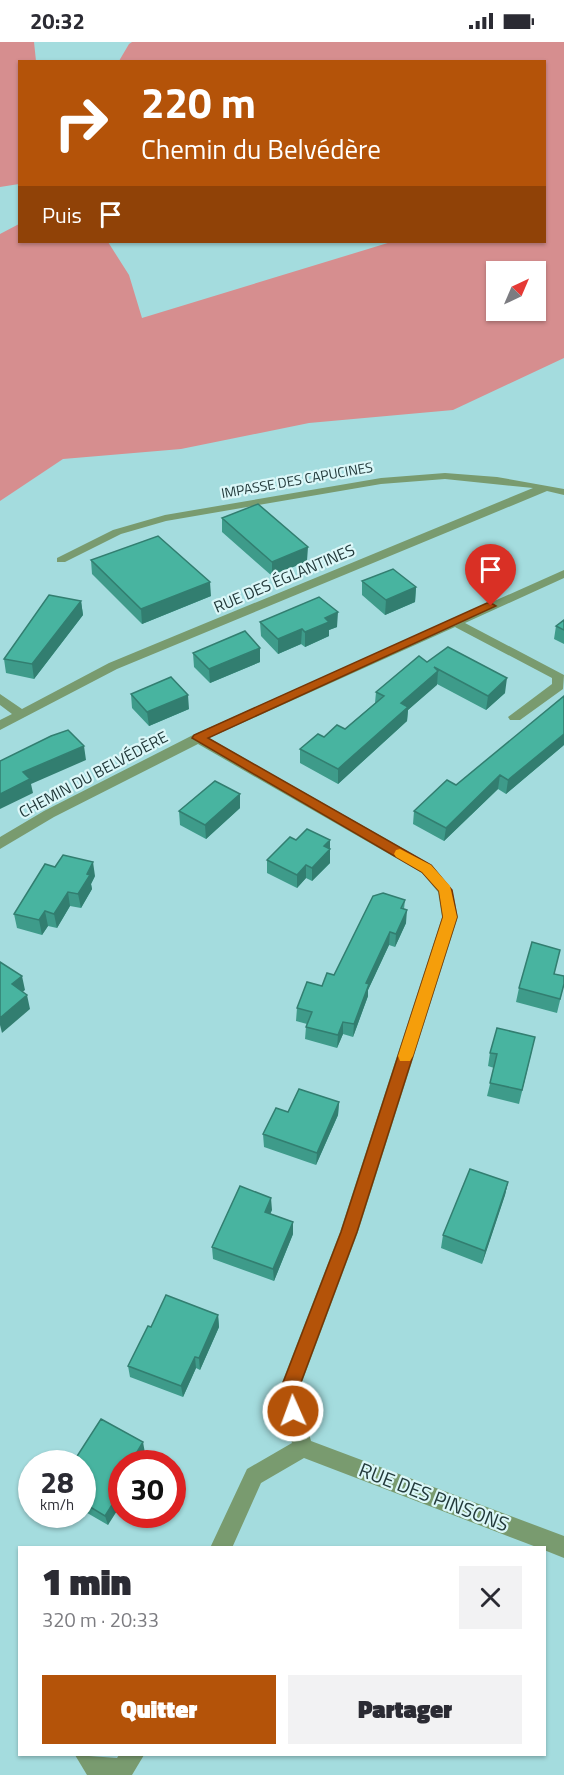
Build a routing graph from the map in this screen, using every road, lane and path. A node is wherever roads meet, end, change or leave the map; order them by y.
1 (546, 487) junction
2 (564, 492) edge
3 (61, 560) dead end
4 (564, 574) edge
5 (454, 622) junction
6 (0, 698) edge
7 (21, 714) junction
8 (515, 717) dead end
9 (0, 726) edge
10 (198, 738) junction
11 (0, 844) edge
12 (303, 1448) junction
13 (222, 1546) edge
14 (564, 1547) edge
15 (87, 1756) edge
16 (132, 1756) edge

1 - 2 street
1 - 3 street, IMPASSE DES CAPUCINES
1 - 7 street, RUE DES ÉGLANTINES
4 - 5 street, CHEMIN DU BELVÉDÈRE
5 - 8 street
5 - 10 street, CHEMIN DU BELVÉDÈRE
6 - 7 street
7 - 9 street, RUE DES ÉGLANTINES
10 - 11 street, CHEMIN DU BELVÉDÈRE
10 - 12 street
12 - 13 street
12 - 14 street, RUE DES PINSONS
15 - 16 street

